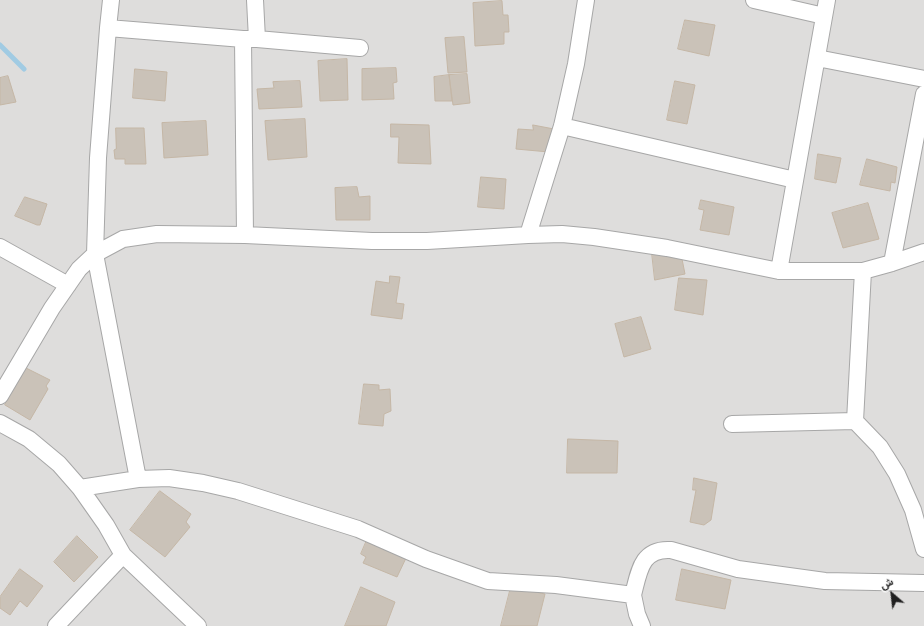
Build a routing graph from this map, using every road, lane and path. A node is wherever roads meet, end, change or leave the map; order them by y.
1 (111, 0) edge
2 (255, 0) edge
3 (586, 0) edge
4 (754, 0) edge
5 (827, 0) edge
6 (824, 16) junction
7 (108, 28) junction
8 (250, 39) junction
9 (360, 48) dead end
10 (817, 58) junction
11 (924, 79) edge
12 (924, 94) edge
13 (562, 126) junction
14 (795, 180) junction
15 (245, 235) junction
16 (528, 235) junction
17 (0, 247) edge
18 (924, 252) edge
19 (95, 254) junction
20 (892, 263) junction
21 (863, 270) junction
22 (779, 271) junction
23 (68, 285) junction
24 (0, 396) edge
25 (855, 421) junction
26 (0, 423) edge
27 (732, 424) dead end
28 (138, 479) junction
29 (80, 488) junction
30 (919, 510) edge
31 (924, 549) edge
32 (124, 555) junction
33 (924, 583) edge
34 (633, 595) junction
35 (56, 626) edge
36 (198, 626) edge
37 (642, 626) edge

1 - 7 street
2 - 8 street
3 - 13 street
4 - 6 street
5 - 6 street
6 - 10 street
7 - 8 street
7 - 19 street
8 - 9 street
8 - 15 street
10 - 11 street
10 - 14 street
12 - 20 street
13 - 14 street
13 - 16 street
14 - 22 street
15 - 16 street
15 - 19 street
16 - 22 street
17 - 23 street
18 - 20 street
19 - 23 street
19 - 28 street
20 - 21 street
21 - 22 street
21 - 25 street
23 - 24 street
25 - 27 street
25 - 30 street
26 - 29 street
28 - 29 street
28 - 34 street
29 - 32 street
30 - 31 street
32 - 35 street
32 - 36 street
33 - 34 street
34 - 37 street

